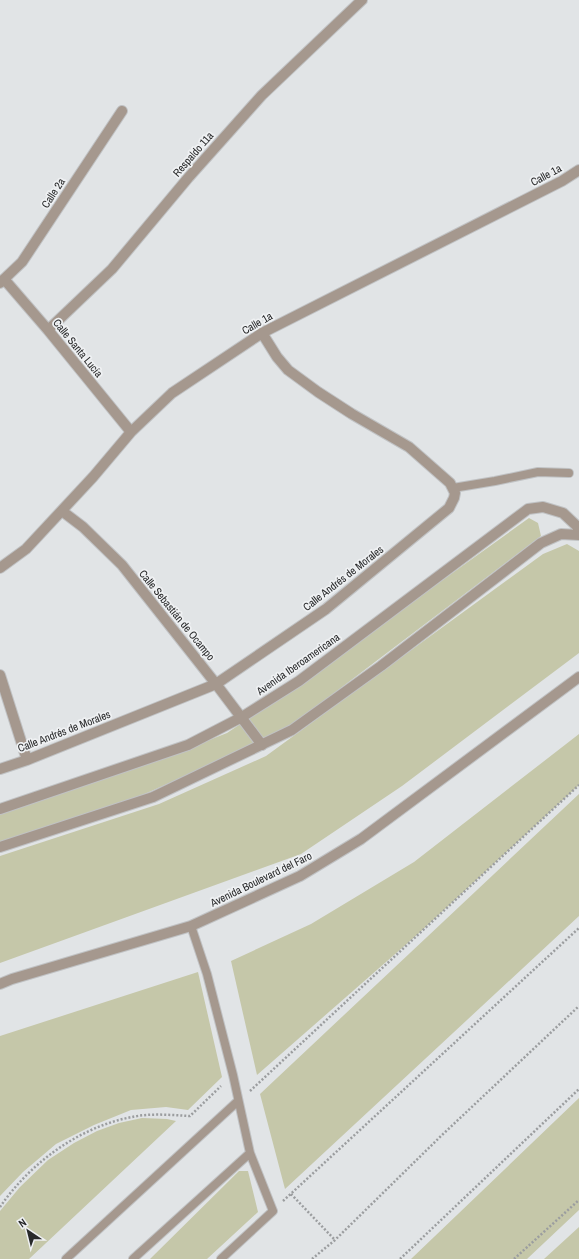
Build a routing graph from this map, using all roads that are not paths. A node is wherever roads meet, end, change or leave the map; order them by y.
1 (362, 0) edge
2 (122, 111) dead end
3 (579, 170) edge
4 (2, 281) edge
5 (48, 330) junction
6 (262, 333) junction
7 (131, 432) junction
8 (569, 473) dead end
9 (453, 488) junction
10 (62, 511) junction
11 (579, 528) edge
12 (579, 534) edge
13 (0, 568) edge
14 (0, 675) edge
15 (579, 677) edge
16 (216, 684) junction
17 (242, 717) junction
18 (262, 745) junction
19 (27, 760) junction
20 (0, 769) edge
21 (0, 809) edge
22 (0, 847) edge
23 (192, 926) junction
24 (0, 984) edge
25 (238, 1101) junction
26 (250, 1153) junction
27 (66, 1259) edge
28 (133, 1259) edge
29 (221, 1259) edge

1 - 5 street, Respaldo 11a
2 - 4 street, Calle 2a
3 - 6 street, Calle 1a
4 - 5 street, Calle Santa Lucía
5 - 7 street, Calle Santa Lucía
6 - 7 street, Calle 1a
6 - 9 street
7 - 10 street, Calle 1a
8 - 9 lane
9 - 16 street, Calle Andrés de Morales
10 - 13 street, Calle 1a
10 - 16 street, Calle Sebastián de Ocampo
11 - 17 street, Avenida Iberoamericana
12 - 18 street
14 - 19 street
15 - 23 street, Avenida Boulevard del Faro
16 - 17 street, Calle Sebastián de Ocampo
16 - 19 street, Calle Andrés de Morales
17 - 18 street, Calle Sebastián de Ocampo
17 - 21 street, Avenida Iberoamericana
18 - 22 street
19 - 20 street, Calle Andrés de Morales
23 - 24 street, Avenida Boulevard del Faro
23 - 25 lane
25 - 26 lane
25 - 27 lane
26 - 28 lane
26 - 29 lane

